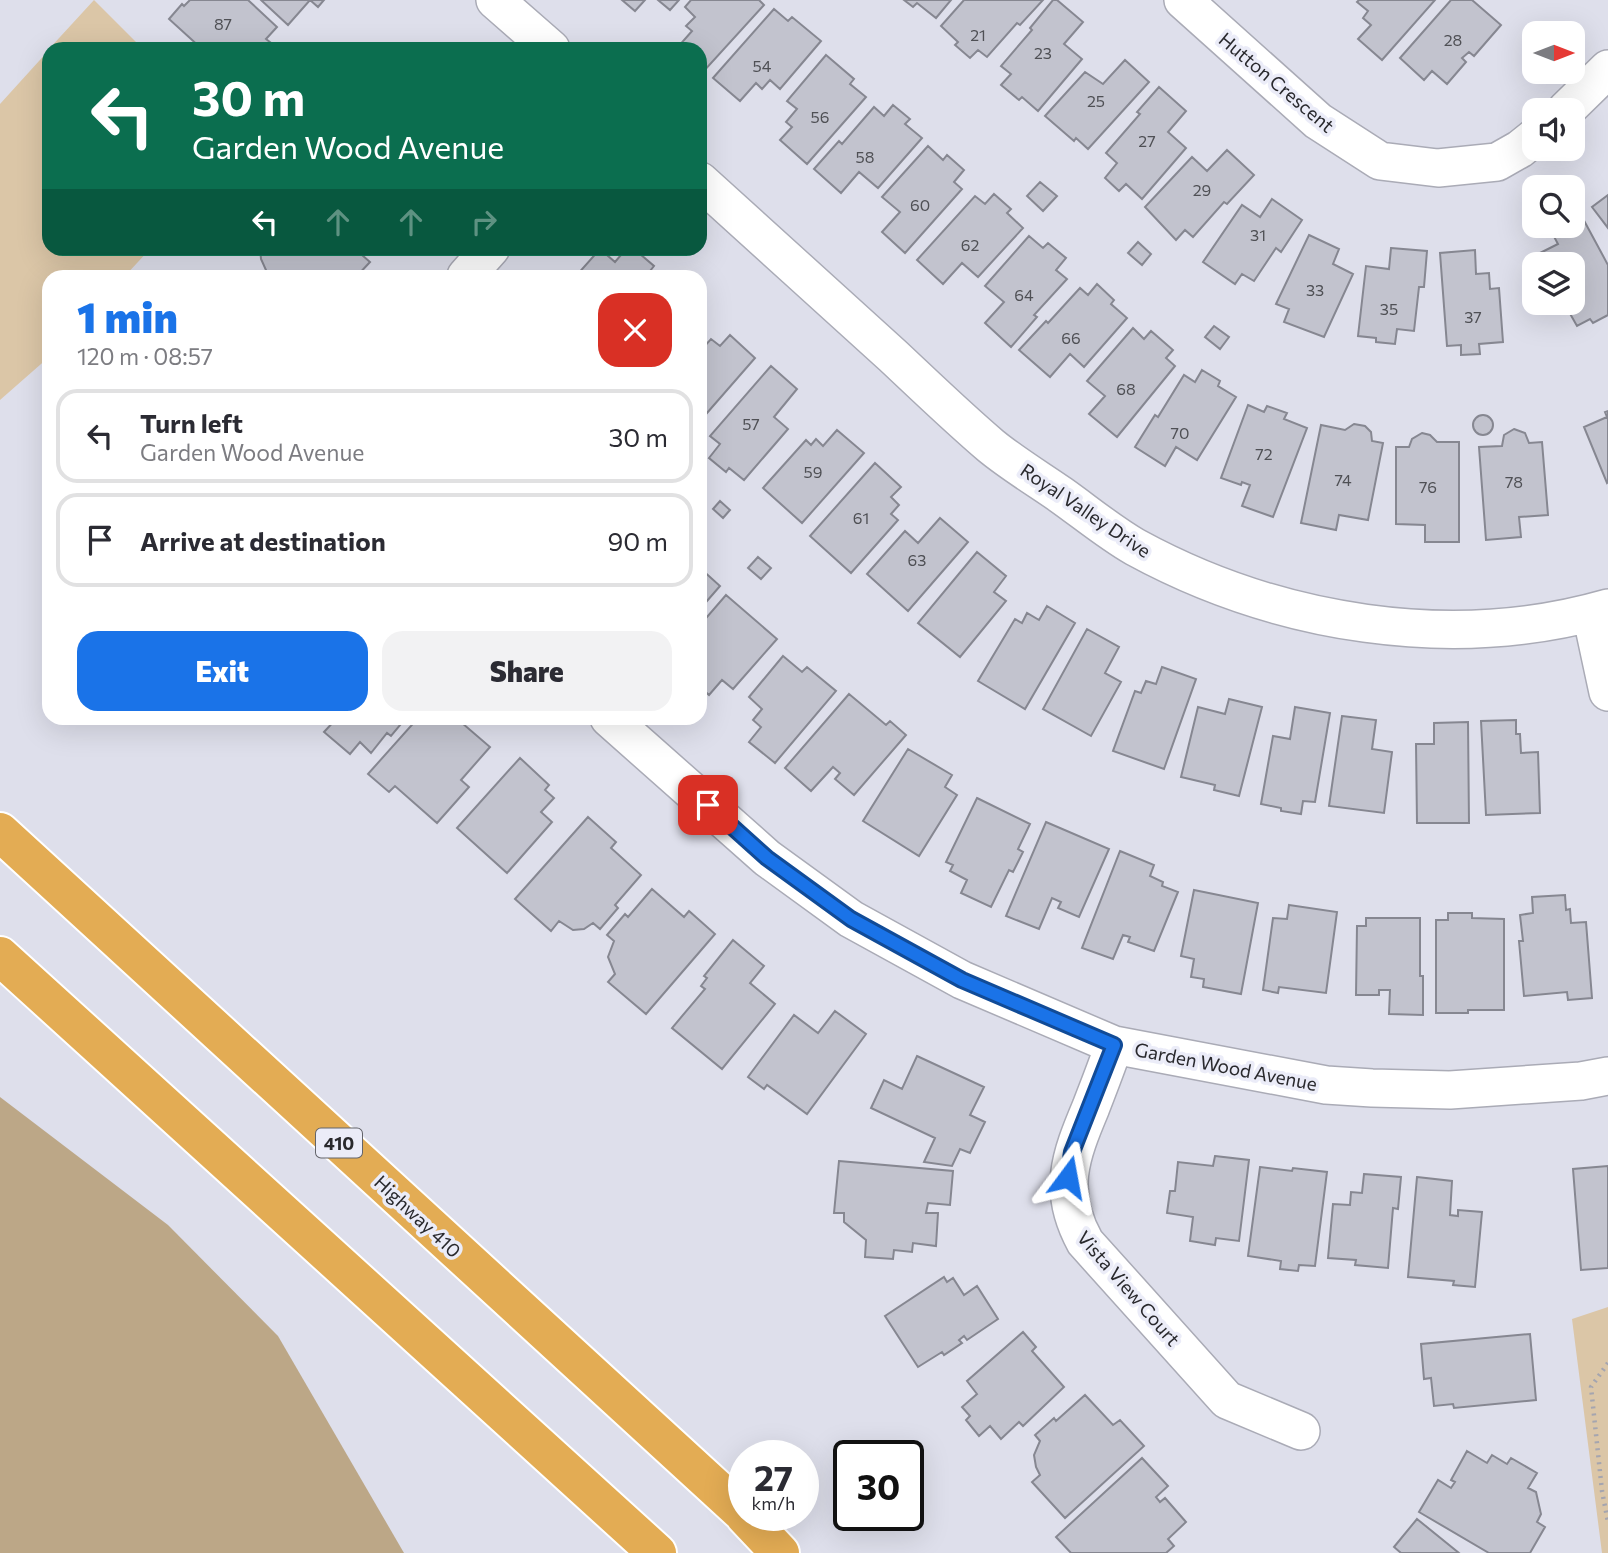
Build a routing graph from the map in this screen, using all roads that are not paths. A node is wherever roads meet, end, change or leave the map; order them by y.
1 (495, 0) edge
2 (1183, 0) edge
3 (543, 42) edge
4 (1608, 69) edge
5 (1578, 98) edge
6 (1522, 147) edge
7 (707, 187) edge
8 (484, 256) edge
9 (471, 270) edge
10 (1599, 610) edge
11 (1608, 692) edge
12 (617, 725) edge
13 (0, 832) edge
14 (0, 956) edge
15 (1114, 1045) junction
16 (1608, 1076) edge
17 (1301, 1431) dead end
18 (728, 1500) edge
19 (759, 1531) edge
20 (657, 1553) edge
21 (780, 1553) edge

1 - 3 street
2 - 6 street, Hutton Crescent
4 - 5 street
7 - 10 street, Royal Valley Drive
8 - 9 street
10 - 11 street
12 - 15 street, Garden Wood Avenue
13 - 18 highway, Highway 410 / 410
14 - 20 highway
15 - 16 street, Garden Wood Avenue
15 - 17 street, Vista View Court
19 - 21 highway, Highway 410 / 410

